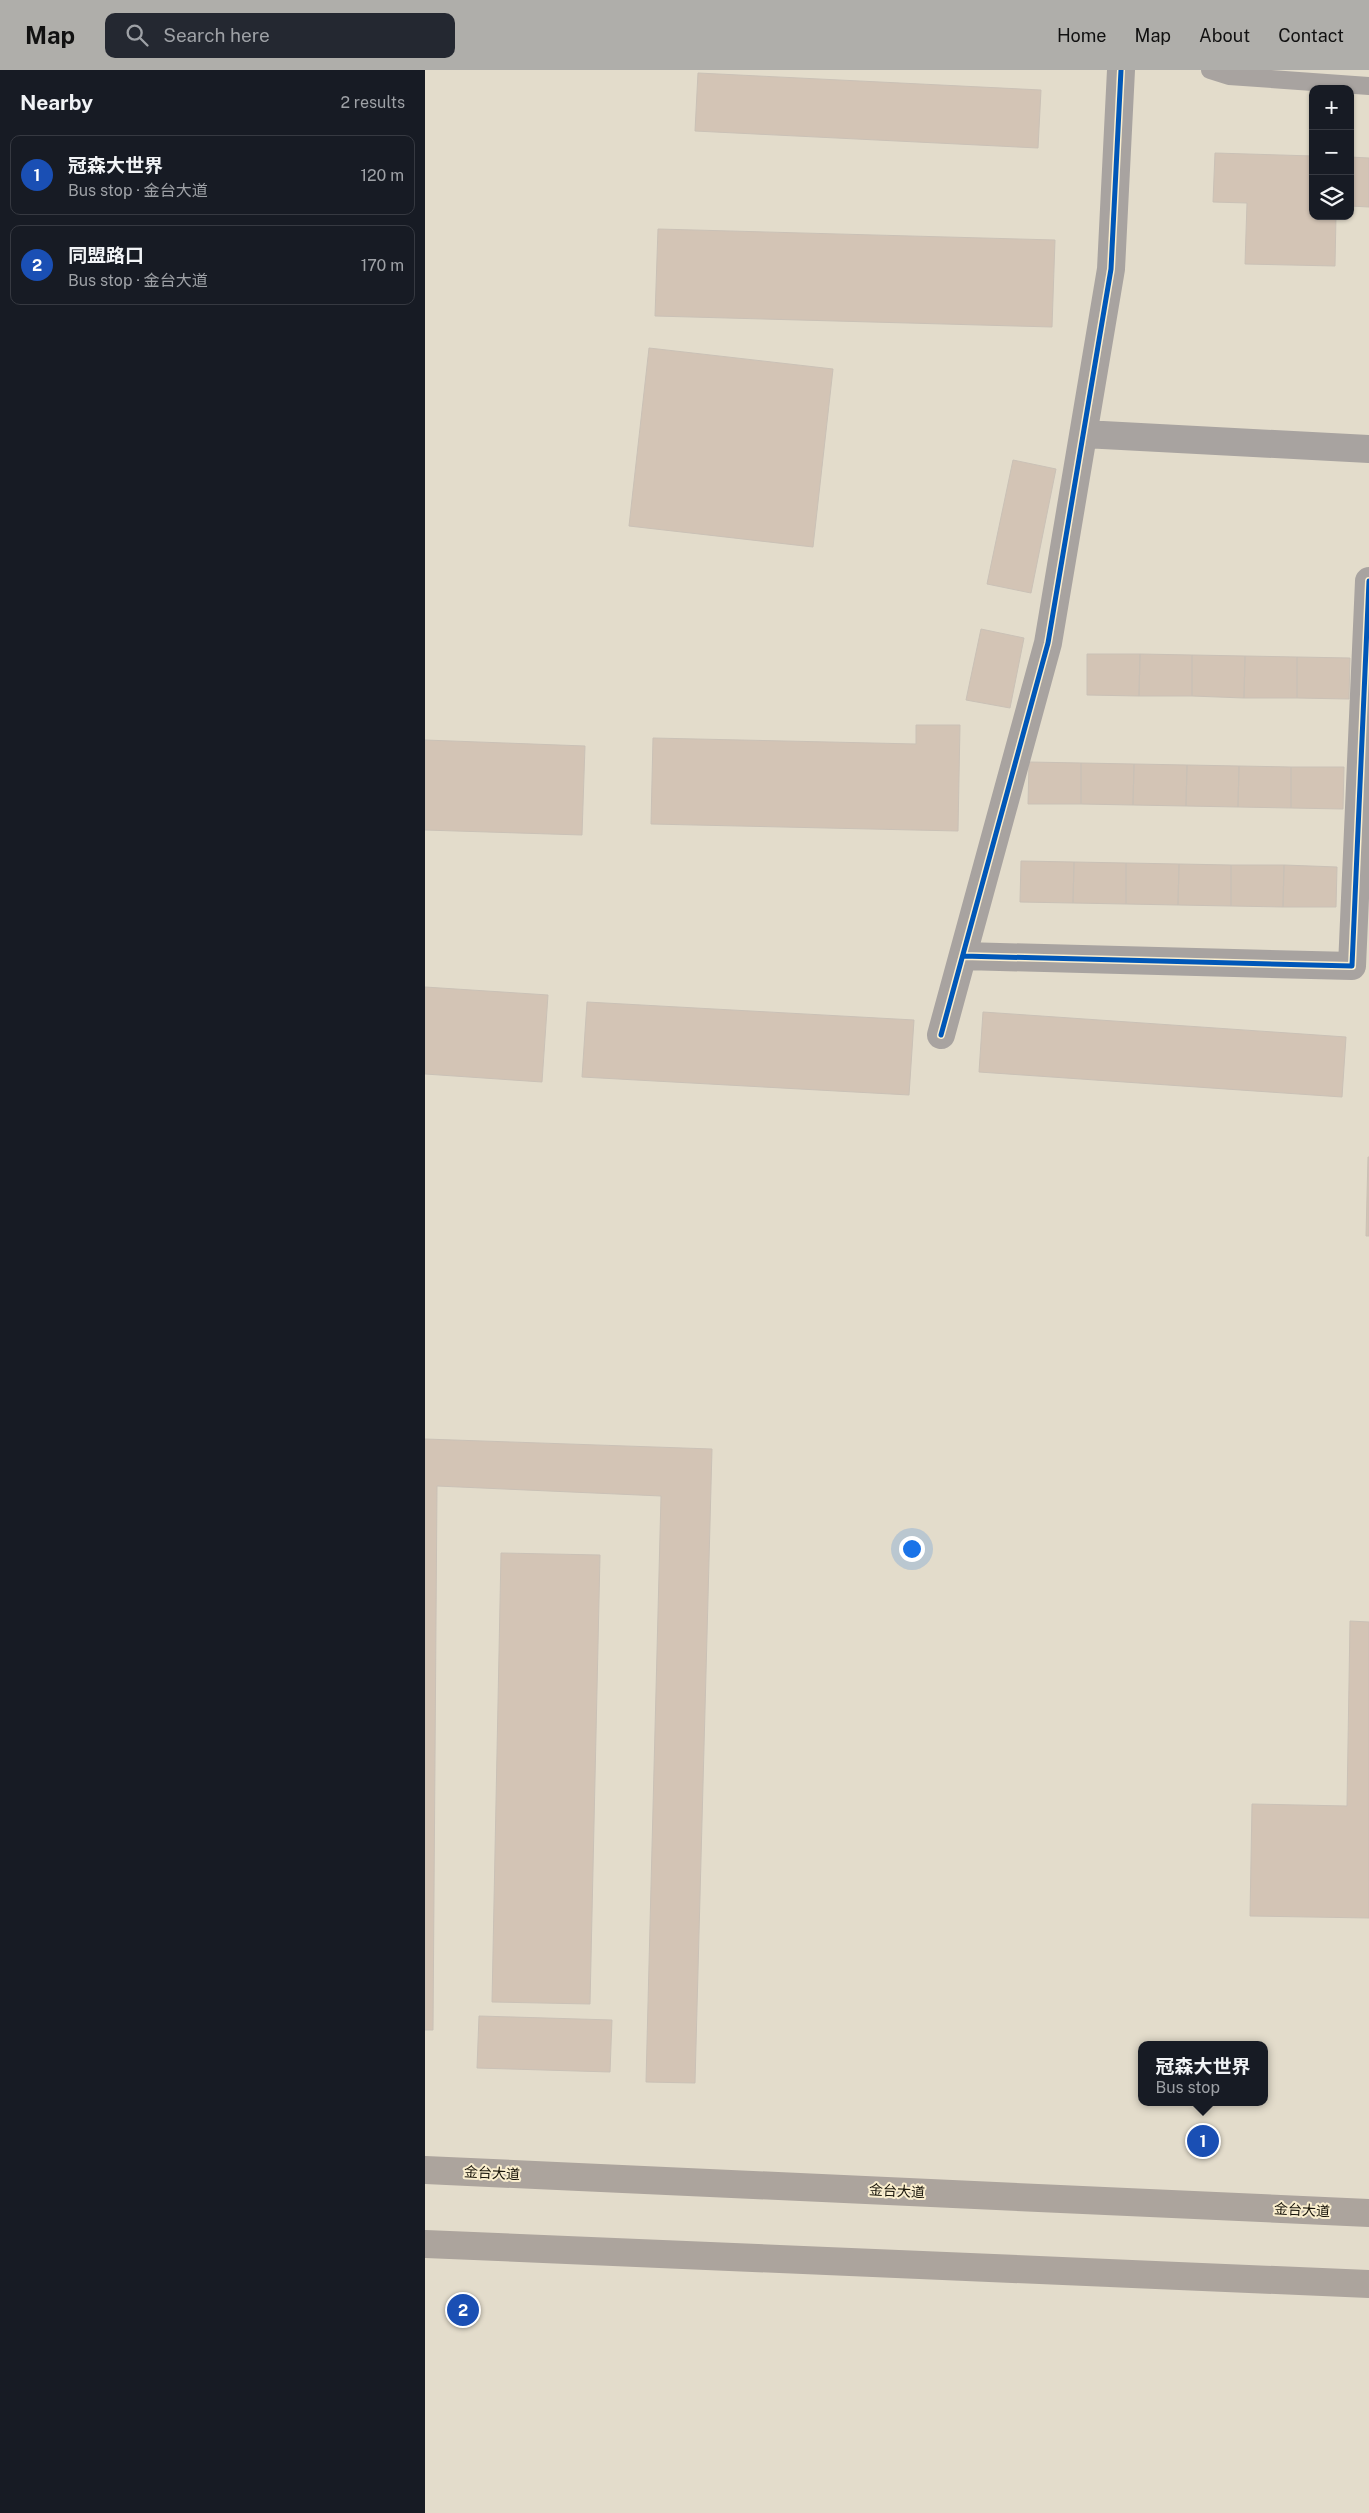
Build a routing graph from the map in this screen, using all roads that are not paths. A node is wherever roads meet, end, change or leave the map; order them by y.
1 (1121, 70) edge
2 (1209, 70) edge
3 (1369, 86) edge
4 (1084, 434) junction
5 (1369, 449) edge
6 (1369, 581) edge
7 (963, 956) junction
8 (941, 1036) dead end
9 (425, 2170) edge
10 (1369, 2213) edge
11 (425, 2244) edge
12 (1369, 2284) edge

1 - 4 street
2 - 3 lane
4 - 5 street
4 - 7 street
6 - 7 street
7 - 8 street
9 - 10 main road, 金台大道
11 - 12 main road

